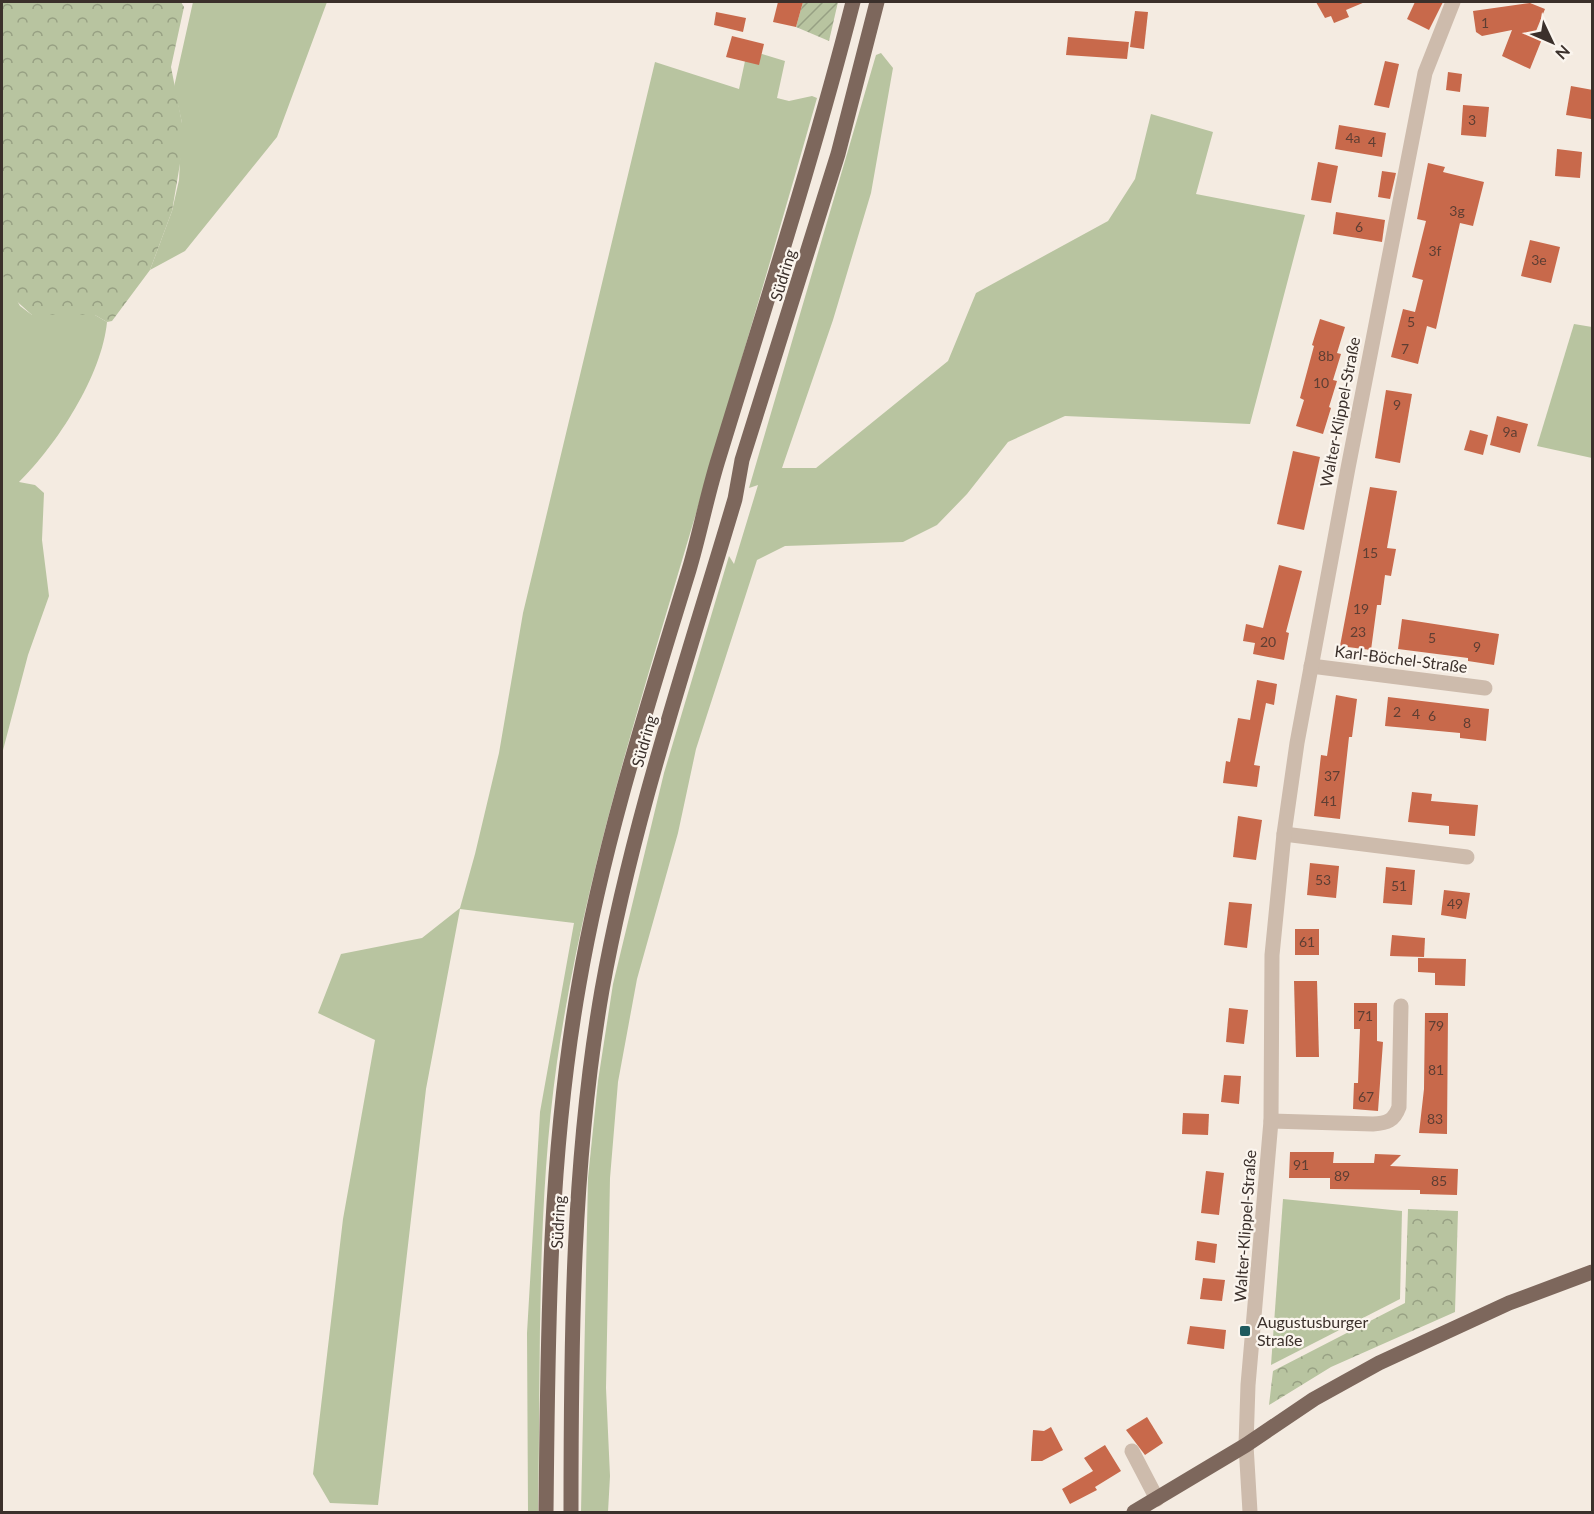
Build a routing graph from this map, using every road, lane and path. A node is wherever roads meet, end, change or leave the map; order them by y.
1 (853, 2) edge
2 (877, 2) edge
3 (1453, 2) edge
4 (1311, 666) junction
5 (1485, 688) dead end
6 (1284, 834) junction
7 (1467, 857) dead end
8 (1401, 1006) dead end
9 (1271, 1121) junction
10 (1593, 1272) edge
11 (1246, 1445) junction
12 (1132, 1451) dead end
13 (1157, 1500) junction
14 (546, 1512) edge
15 (571, 1512) edge
16 (1134, 1512) edge
17 (1250, 1512) edge

1 - 14 main road, Südring
2 - 15 main road, Südring
3 - 4 street, Walter-Klippel-Straße
4 - 5 street, Karl-Böchel-Straße
4 - 6 street, Walter-Klippel-Straße
6 - 7 street
6 - 9 street, Walter-Klippel-Straße
8 - 9 street
9 - 11 street, Walter-Klippel-Straße
10 - 11 main road
11 - 13 main road
11 - 17 street, Walter-Klippel-Straße
12 - 13 street
13 - 16 main road

